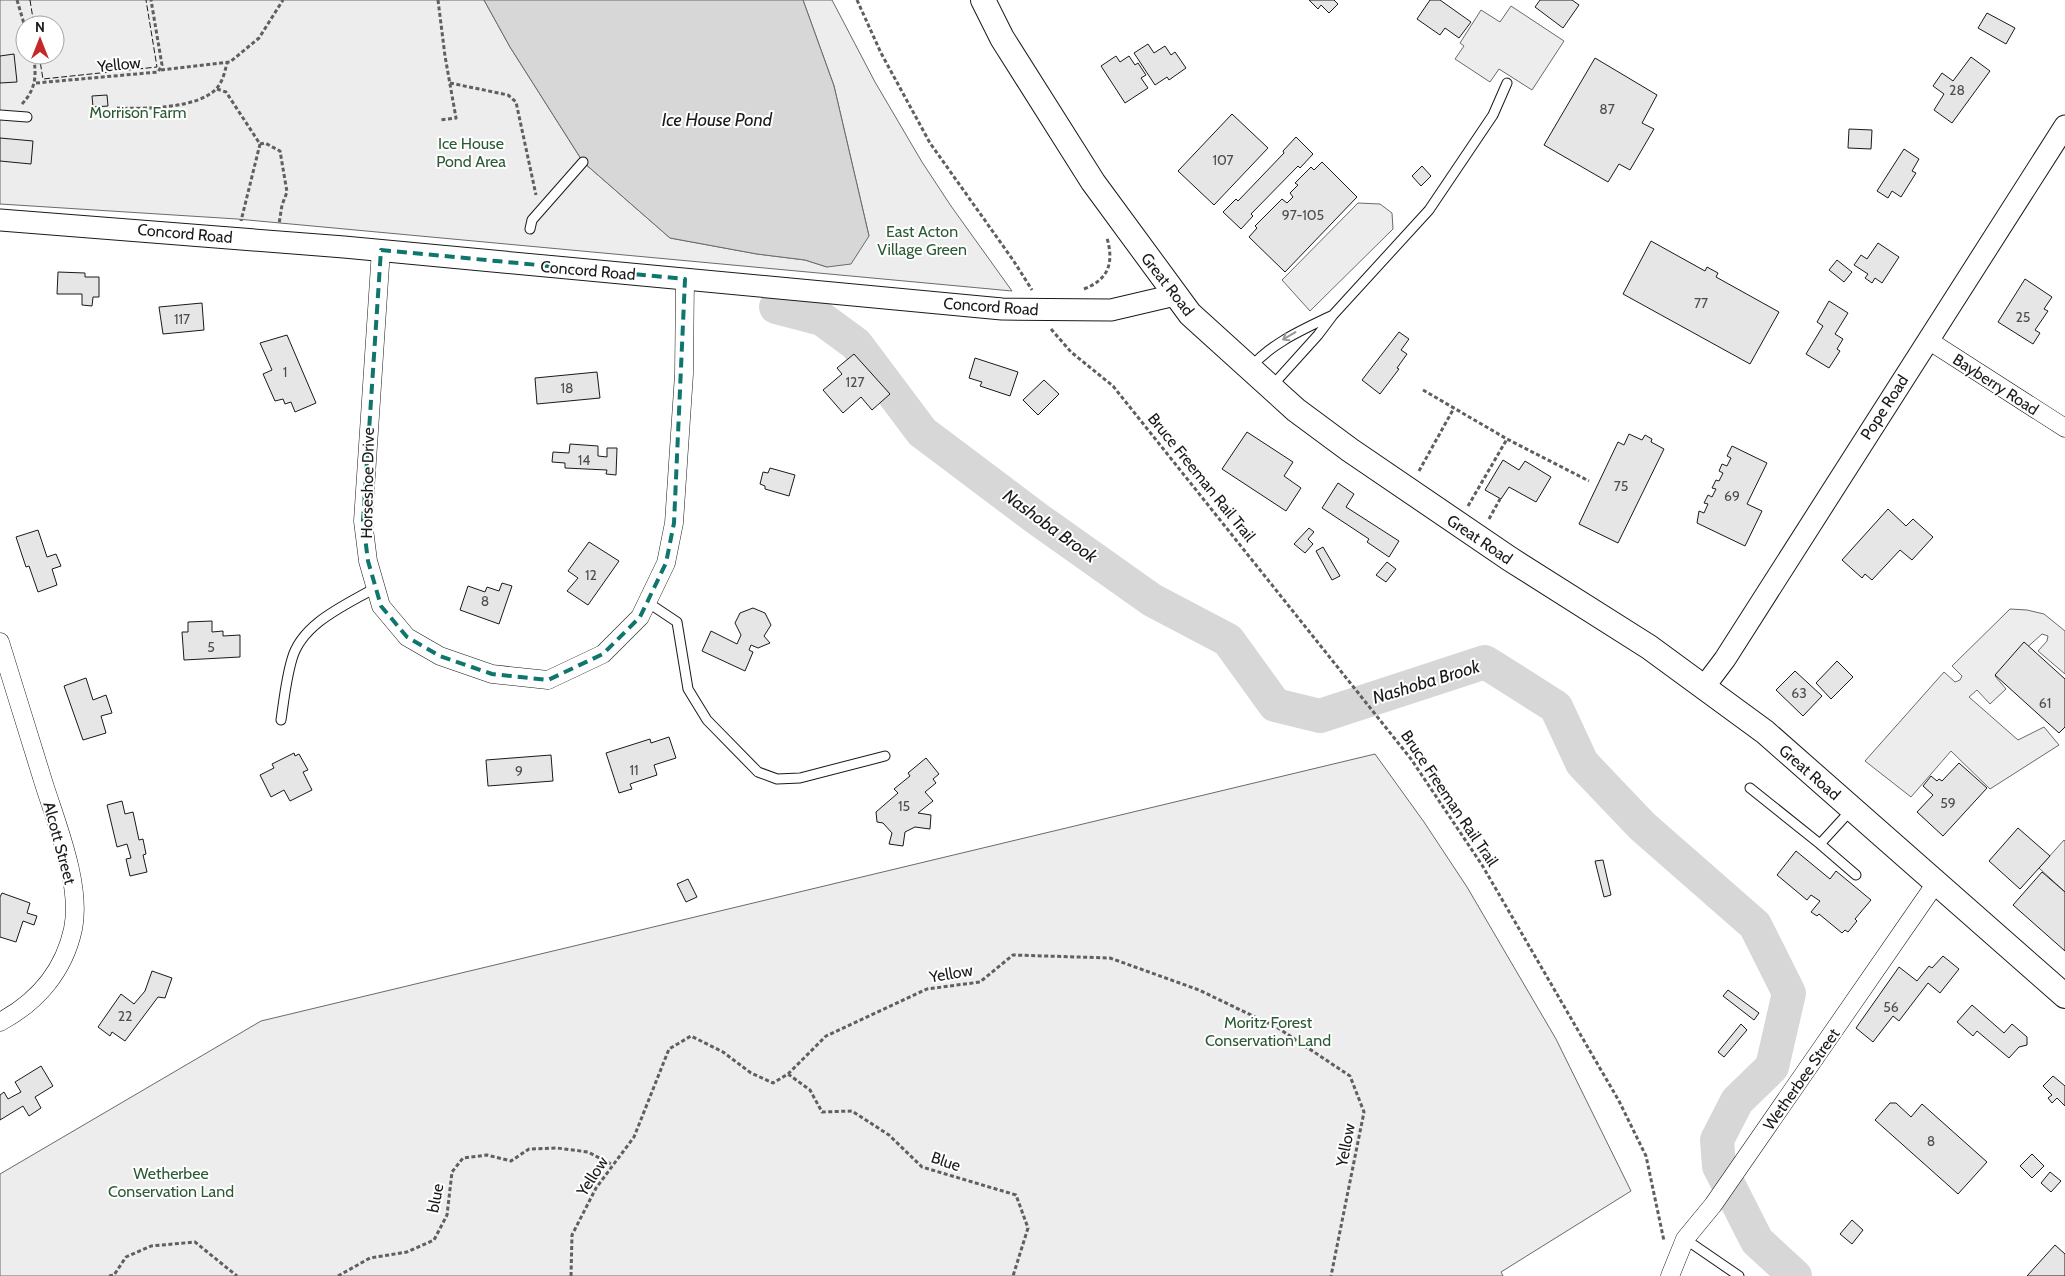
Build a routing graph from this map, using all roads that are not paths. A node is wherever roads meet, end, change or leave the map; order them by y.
1 (983, 0) edge
2 (1507, 82) dead end
3 (0, 115) edge
4 (27, 117) dead end
5 (2065, 126) edge
6 (583, 162) dead end
7 (0, 220) edge
8 (530, 229) dead end
9 (381, 250) junction
10 (685, 279) junction
11 (1175, 295) junction
12 (1333, 315) junction
13 (1928, 340) junction
14 (1250, 368) junction
15 (1271, 388) junction
16 (2065, 428) edge
17 (375, 588) junction
18 (647, 602) junction
19 (0, 642) edge
20 (1704, 687) junction
21 (281, 720) dead end
22 (885, 756) dead end
23 (1750, 788) dead end
24 (1852, 809) junction
25 (1820, 844) junction
26 (1856, 875) dead end
27 (1936, 883) junction
28 (2065, 996) edge
29 (0, 1022) edge
30 (1685, 1239) junction
31 (1670, 1272) edge
32 (1739, 1276) edge

1 - 11 main road, Great Road
2 - 12 lane
3 - 4 lane
5 - 13 street, Pope Road
6 - 8 lane
7 - 9 street, Concord Road
9 - 10 street, Concord Road
9 - 17 street, Horseshoe Drive
10 - 11 street, Concord Road
10 - 18 street, Horseshoe Drive
11 - 14 main road, Great Road
12 -> 14 lane
12 - 15 lane
13 - 16 street, Bayberry Road
13 - 20 street, Pope Road
14 - 15 main road, Great Road
15 - 20 main road, Great Road
17 - 18 street, Horseshoe Drive
17 - 21 lane
18 - 22 lane
19 - 29 street, Alcott Street
20 - 24 main road, Great Road
23 - 25 lane
24 - 25 lane
24 - 27 main road, Great Road
25 - 26 lane
27 - 28 main road, Great Road
27 - 30 street, Wetherbee Street
30 - 31 street, Wetherbee Street
30 - 32 lane

